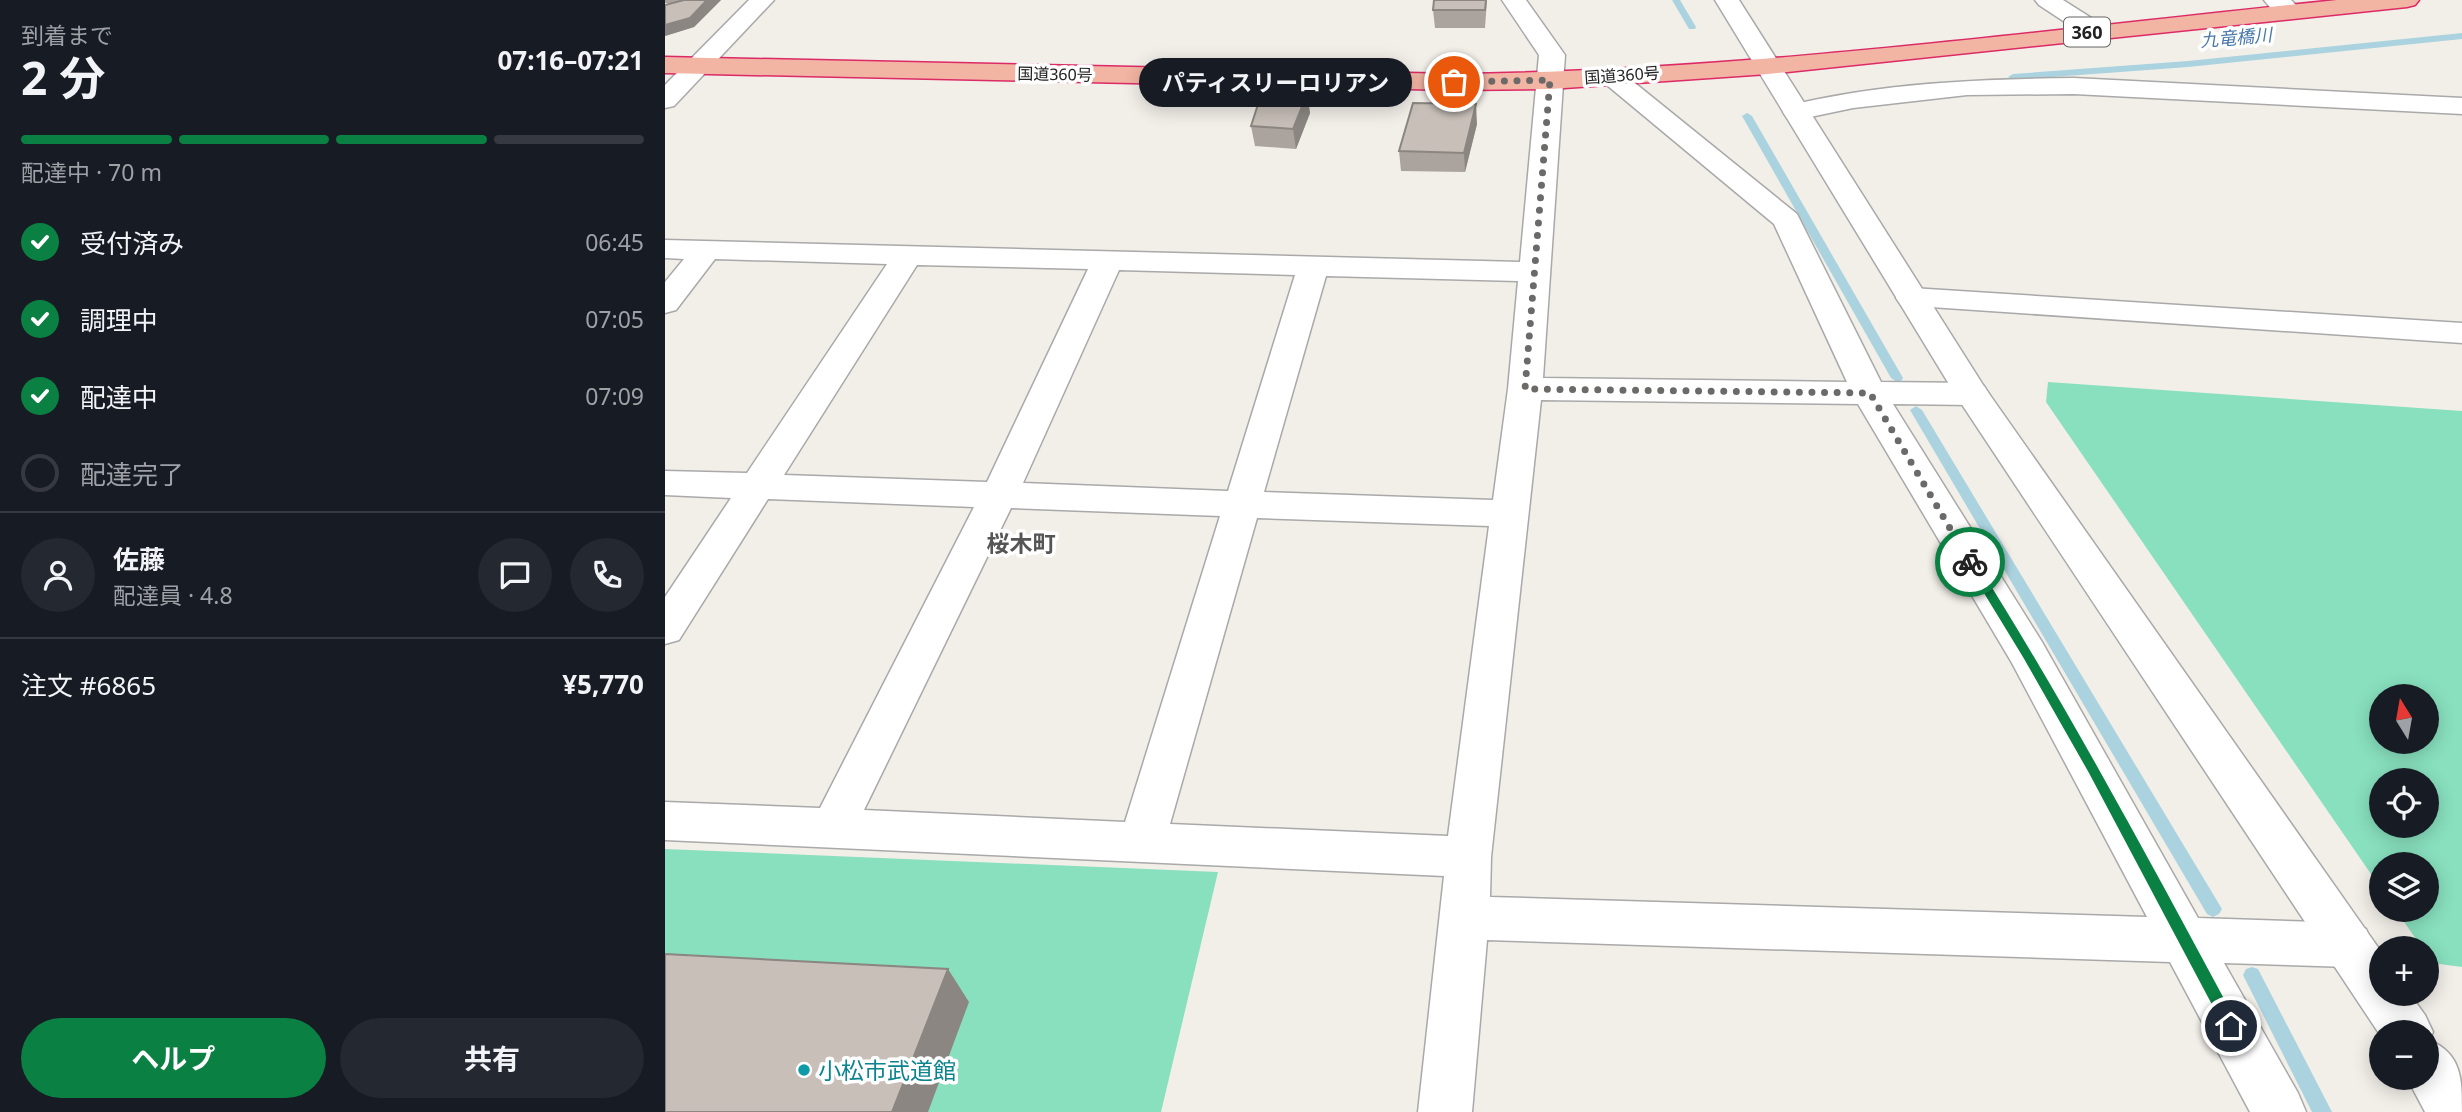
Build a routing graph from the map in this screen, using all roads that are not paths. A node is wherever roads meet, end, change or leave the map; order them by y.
1 (762, 0) edge
2 (1514, 0) edge
3 (1727, 0) edge
4 (2047, 0) edge
5 (2407, 0) edge
6 (2283, 6) edge
7 (2095, 31) junction
8 (665, 65) edge
9 (698, 66) junction
10 (1768, 66) junction
11 (1611, 76) junction
12 (1550, 80) junction
13 (665, 100) edge
14 (2462, 106) edge
15 (1796, 112) junction
16 (665, 249) edge
17 (707, 250) junction
18 (908, 255) junction
19 (1108, 260) junction
20 (1313, 266) junction
21 (1533, 271) junction
22 (1912, 298) junction
23 (665, 303) edge
24 (2462, 332) edge
25 (1525, 389) junction
26 (1870, 393) junction
27 (1972, 394) junction
28 (665, 483) edge
29 (756, 486) junction
30 (999, 495) junction
31 (1242, 504) junction
32 (1510, 514) junction
33 (665, 629) edge
34 (665, 821) edge
35 (833, 828) junction
36 (1142, 842) junction
37 (1468, 857) junction
38 (1465, 918) junction
39 (2183, 940) junction
40 (2349, 944) junction
41 (2399, 1020) edge
42 (1445, 1112) edge
43 (2280, 1112) edge

1 - 9 street
2 - 12 street
3 - 10 street
4 - 7 street
5 - 6 highway, 国道360号 / 360
6 - 7 highway, 国道360号 / 360
7 - 10 highway, 国道360号 / 360
8 - 9 highway, 国道360号 / 360
9 - 12 highway, 国道360号 / 360
9 - 13 street
10 - 11 highway, 国道360号 / 360
10 - 15 street
11 - 12 highway, 国道360号 / 360
11 - 26 street
12 - 21 street
14 - 15 street
15 - 22 street
16 - 17 street
17 - 18 street
17 - 23 street
18 - 19 street
18 - 29 street
19 - 20 street
19 - 30 street
20 - 21 street
20 - 31 street
21 - 25 street
22 - 24 street
22 - 27 street
25 - 26 street
25 - 32 street
26 - 27 street
26 - 39 street
27 - 40 street
28 - 29 street
29 - 30 street
29 - 33 street
30 - 31 street
30 - 35 street
31 - 32 street
31 - 36 street
32 - 37 street
34 - 35 street
35 - 36 street
36 - 37 street
37 - 38 street
38 - 39 street
38 - 42 street
39 - 40 street
39 - 43 street
40 - 41 street

